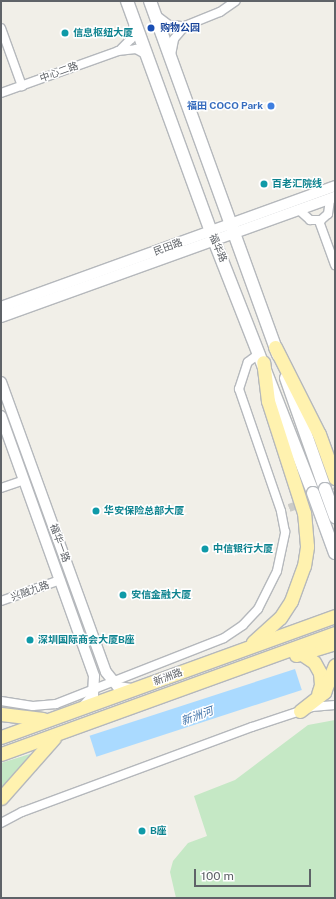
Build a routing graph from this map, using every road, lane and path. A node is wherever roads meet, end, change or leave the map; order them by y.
1 (127, 1) edge
2 (150, 1) edge
3 (236, 1) edge
4 (154, 13) junction
5 (133, 17) junction
6 (185, 26) junction
7 (1, 28) edge
8 (118, 51) junction
9 (147, 55) junction
10 (171, 60) junction
11 (22, 86) junction
12 (1, 93) edge
13 (335, 186) edge
14 (332, 198) edge
15 (299, 210) junction
16 (319, 221) junction
17 (232, 229) junction
18 (212, 236) junction
19 (335, 265) edge
20 (1, 307) edge
21 (1, 317) edge
22 (275, 347) junction
23 (261, 357) junction
24 (1, 382) edge
25 (1, 416) edge
26 (16, 422) junction
27 (3, 427) edge
28 (335, 478) edge
29 (24, 480) junction
30 (1, 488) edge
31 (335, 517) edge
32 (335, 553) edge
33 (60, 580) junction
34 (1, 601) edge
35 (335, 616) edge
36 (335, 633) edge
37 (335, 644) edge
38 (236, 652) junction
39 (302, 654) junction
40 (254, 662) junction
41 (335, 670) edge
42 (112, 683) junction
43 (95, 690) junction
44 (133, 690) junction
45 (315, 700) junction
46 (1, 701) edge
47 (335, 705) edge
48 (81, 708) junction
49 (300, 711) junction
50 (1, 714) edge
51 (59, 716) junction
52 (64, 731) junction
53 (1, 737) edge
54 (1, 754) edge
55 (1, 798) edge
56 (1, 823) edge

1 - 5 main road, 福华路
2 - 4 main road, 福华路
3 - 6 street
4 - 6 street
4 - 10 main road, 福华路
5 - 8 street, 中心二路
5 - 9 main road, 福华路
6 - 10 street
7 - 11 street
8 - 9 street, 中心二路
8 - 11 street, 中心二路
9 - 18 main road, 福华路
10 - 17 main road, 福华路
11 - 12 street, 中心二路
13 - 17 street, 民田路
14 - 15 street, 民田路
14 - 16 street
15 - 16 street
15 - 17 street, 民田路
16 - 19 street
17 - 18 street, 民田路
17 - 22 main road, 福华路
18 - 20 street, 民田路
18 - 21 street, 民田路
18 - 23 main road, 福华路
22 - 28 main road
22 - 31 main road, 福华路, bridge
23 - 32 main road, 福华路, bridge
23 - 38 main road
23 - 42 street
24 - 26 street, 福华一路
25 - 27 street, 福华一路
26 - 27 street
26 - 42 street, 福华一路
27 - 29 street, 福华一路
29 - 30 street
29 - 33 street, 福华一路
33 - 34 street, 兴融九路
33 - 43 street, 福华一路
35 - 38 main road, 新洲路
36 - 40 main road, 新洲路
37 - 39 main road
38 - 44 main road, 新洲路
39 - 40 main road
39 - 45 main road
40 - 52 main road, 新洲路
41 - 45 main road
42 - 43 street
42 - 44 street
43 - 46 street
43 - 48 street
44 - 48 main road, 新洲路
45 - 49 main road
47 - 49 street
48 - 51 main road, 新洲路
49 - 56 street
50 - 51 main road
51 - 53 main road, 新洲路
52 - 54 main road, 新洲路
52 - 55 main road

